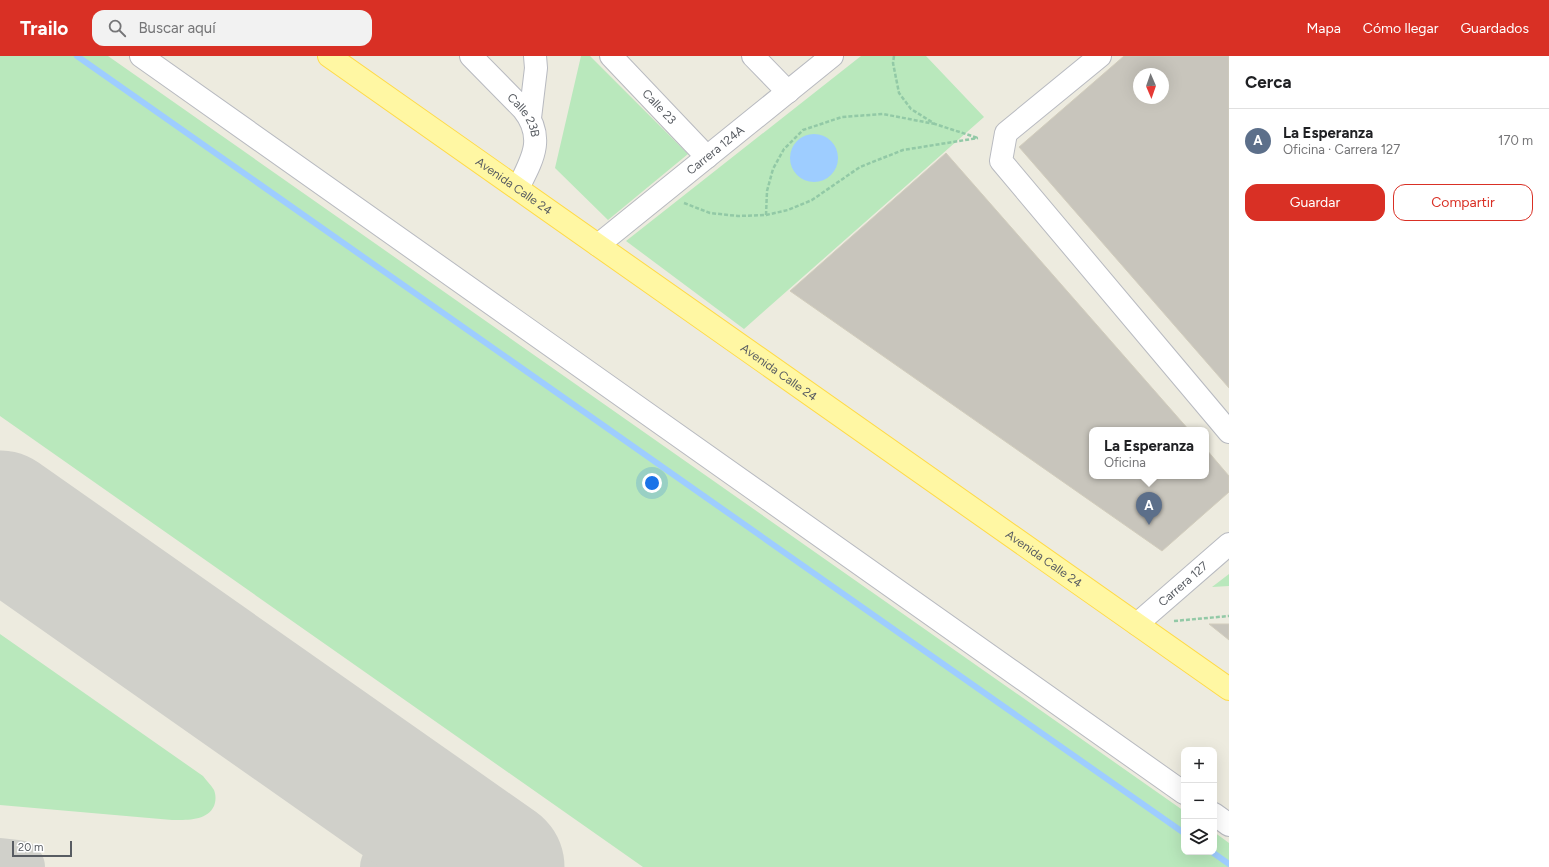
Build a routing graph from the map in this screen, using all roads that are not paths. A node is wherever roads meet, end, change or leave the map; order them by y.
1 (141, 56) edge
2 (329, 56) edge
3 (471, 56) edge
4 (535, 56) edge
5 (611, 56) edge
6 (753, 56) edge
7 (832, 56) edge
8 (1100, 56) edge
9 (788, 92) junction
10 (530, 118) junction
11 (707, 157) junction
12 (518, 188) junction
13 (598, 245) junction
14 (1229, 432) edge
15 (1229, 544) edge
16 (1137, 624) junction
17 (1229, 689) edge
18 (1181, 791) edge
19 (1217, 816) edge
20 (1229, 825) edge

1 - 18 street
2 - 12 main road, Avenida Calle 24
3 - 10 street, Calle 23B
4 - 10 street
5 - 11 street, Calle 23
6 - 9 street
7 - 9 street, Carrera 124A
8 - 14 street
9 - 11 street, Carrera 124A
10 - 12 street, Calle 23B
11 - 13 street, Carrera 124A
12 - 13 main road, Avenida Calle 24
13 - 16 main road, Avenida Calle 24
15 - 16 street, Carrera 127
16 - 17 main road, Avenida Calle 24
19 - 20 street

